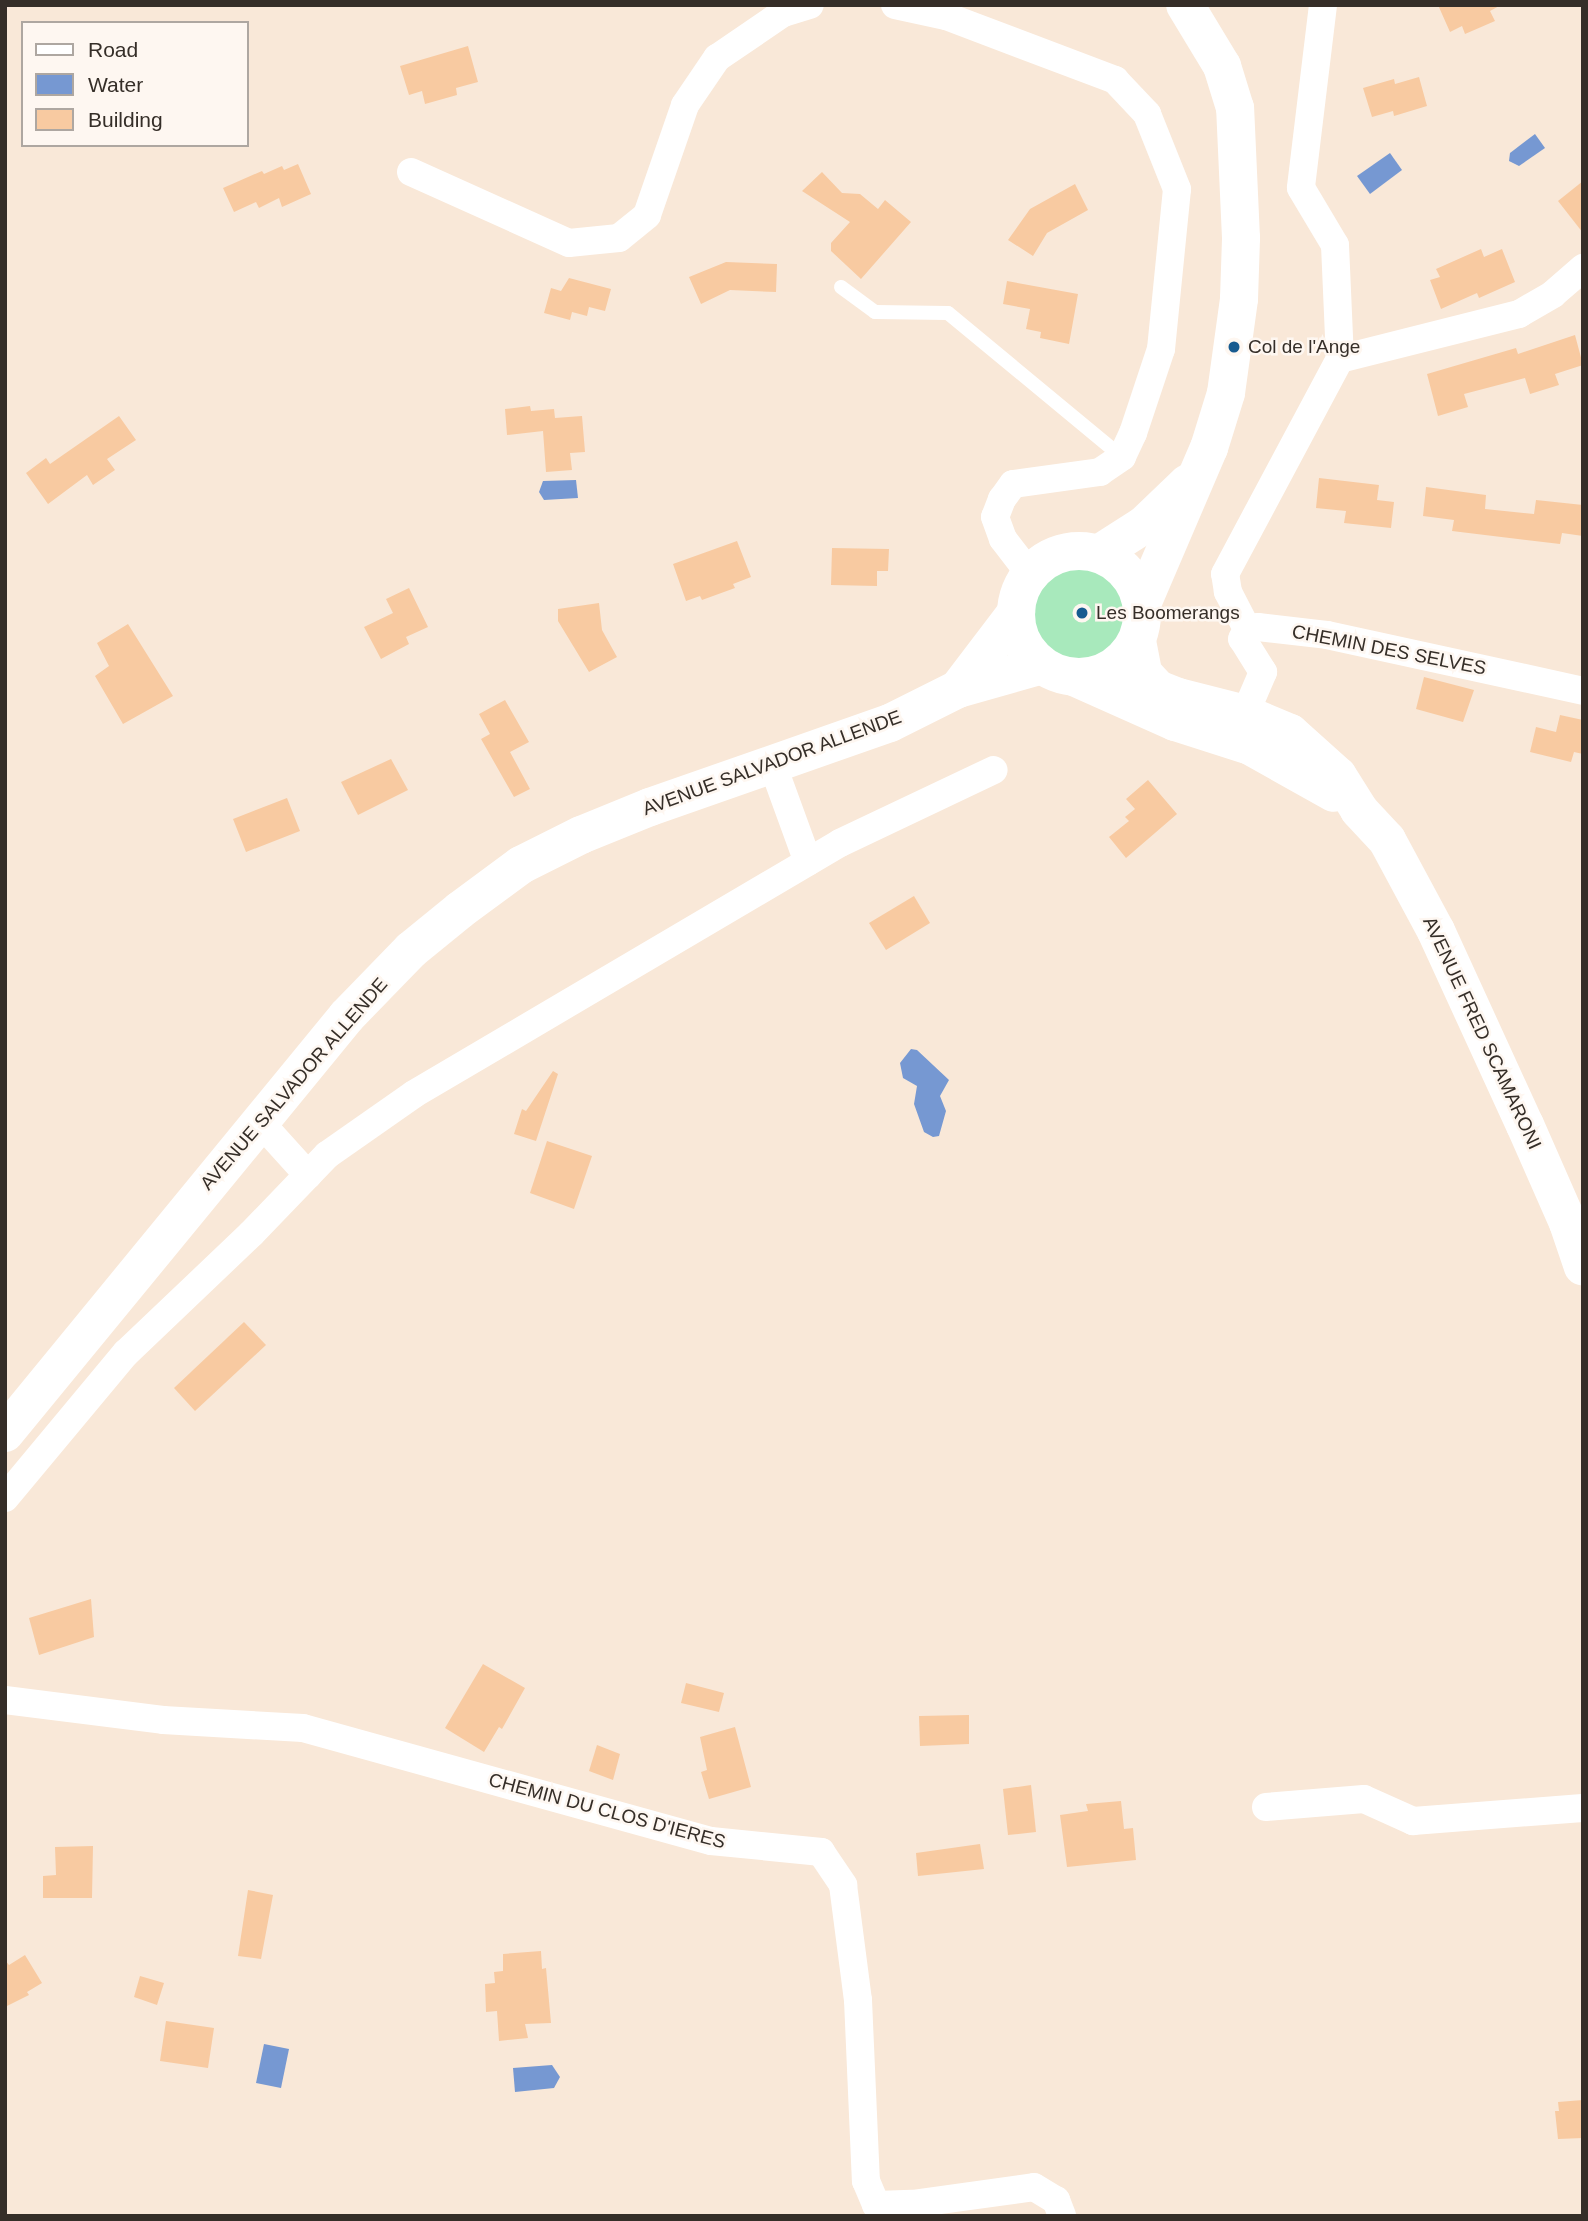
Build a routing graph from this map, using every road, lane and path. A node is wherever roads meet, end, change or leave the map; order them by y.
1 (810, 5) edge
2 (895, 5) edge
3 (1185, 5) edge
4 (1323, 5) edge
5 (411, 172) dead end
6 (1583, 268) edge
7 (841, 287) dead end
8 (1340, 359) junction
9 (1122, 457) junction
10 (1200, 471) junction
11 (1100, 554) junction
12 (1030, 574) junction
13 (1016, 613) junction
14 (1139, 622) junction
15 (1247, 629) junction
16 (1059, 671) junction
17 (958, 689) junction
18 (1583, 691) edge
19 (1245, 714) junction
20 (1175, 722) junction
21 (773, 766) junction
22 (994, 769) dead end
23 (1360, 810) junction
24 (808, 862) junction
25 (259, 1121) junction
26 (308, 1175) junction
27 (1583, 1267) edge
28 (5, 1433) edge
29 (5, 1498) edge
30 (5, 1700) edge
31 (1265, 1807) dead end
32 (1583, 1808) edge
33 (1062, 2216) edge

1 - 5 street
2 - 9 street
3 - 10 main road
4 - 8 street
6 - 8 street
7 - 9 lane
8 - 15 street
9 - 12 street
10 - 11 main road
10 - 14 main road
11 - 12 main road
11 - 14 main road
12 - 13 main road
13 - 16 main road
13 - 17 main road, AVENUE SALVADOR ALLENDE
14 - 16 main road
14 - 19 main road, AVENUE FRED SCAMARONI
15 - 18 street, CHEMIN DES SELVES
15 - 19 street
16 - 17 main road, AVENUE SALVADOR ALLENDE
16 - 20 main road, AVENUE FRED SCAMARONI
17 - 21 main road, AVENUE SALVADOR ALLENDE
19 - 20 street
19 - 23 main road, AVENUE FRED SCAMARONI
20 - 23 main road, AVENUE FRED SCAMARONI
21 - 24 street
21 - 25 main road, AVENUE SALVADOR ALLENDE
22 - 24 street
23 - 27 main road, AVENUE FRED SCAMARONI
24 - 26 street
25 - 26 street
25 - 28 main road, AVENUE SALVADOR ALLENDE
26 - 29 street
30 - 33 street, CHEMIN DU CLOS D'IERES
31 - 32 street

